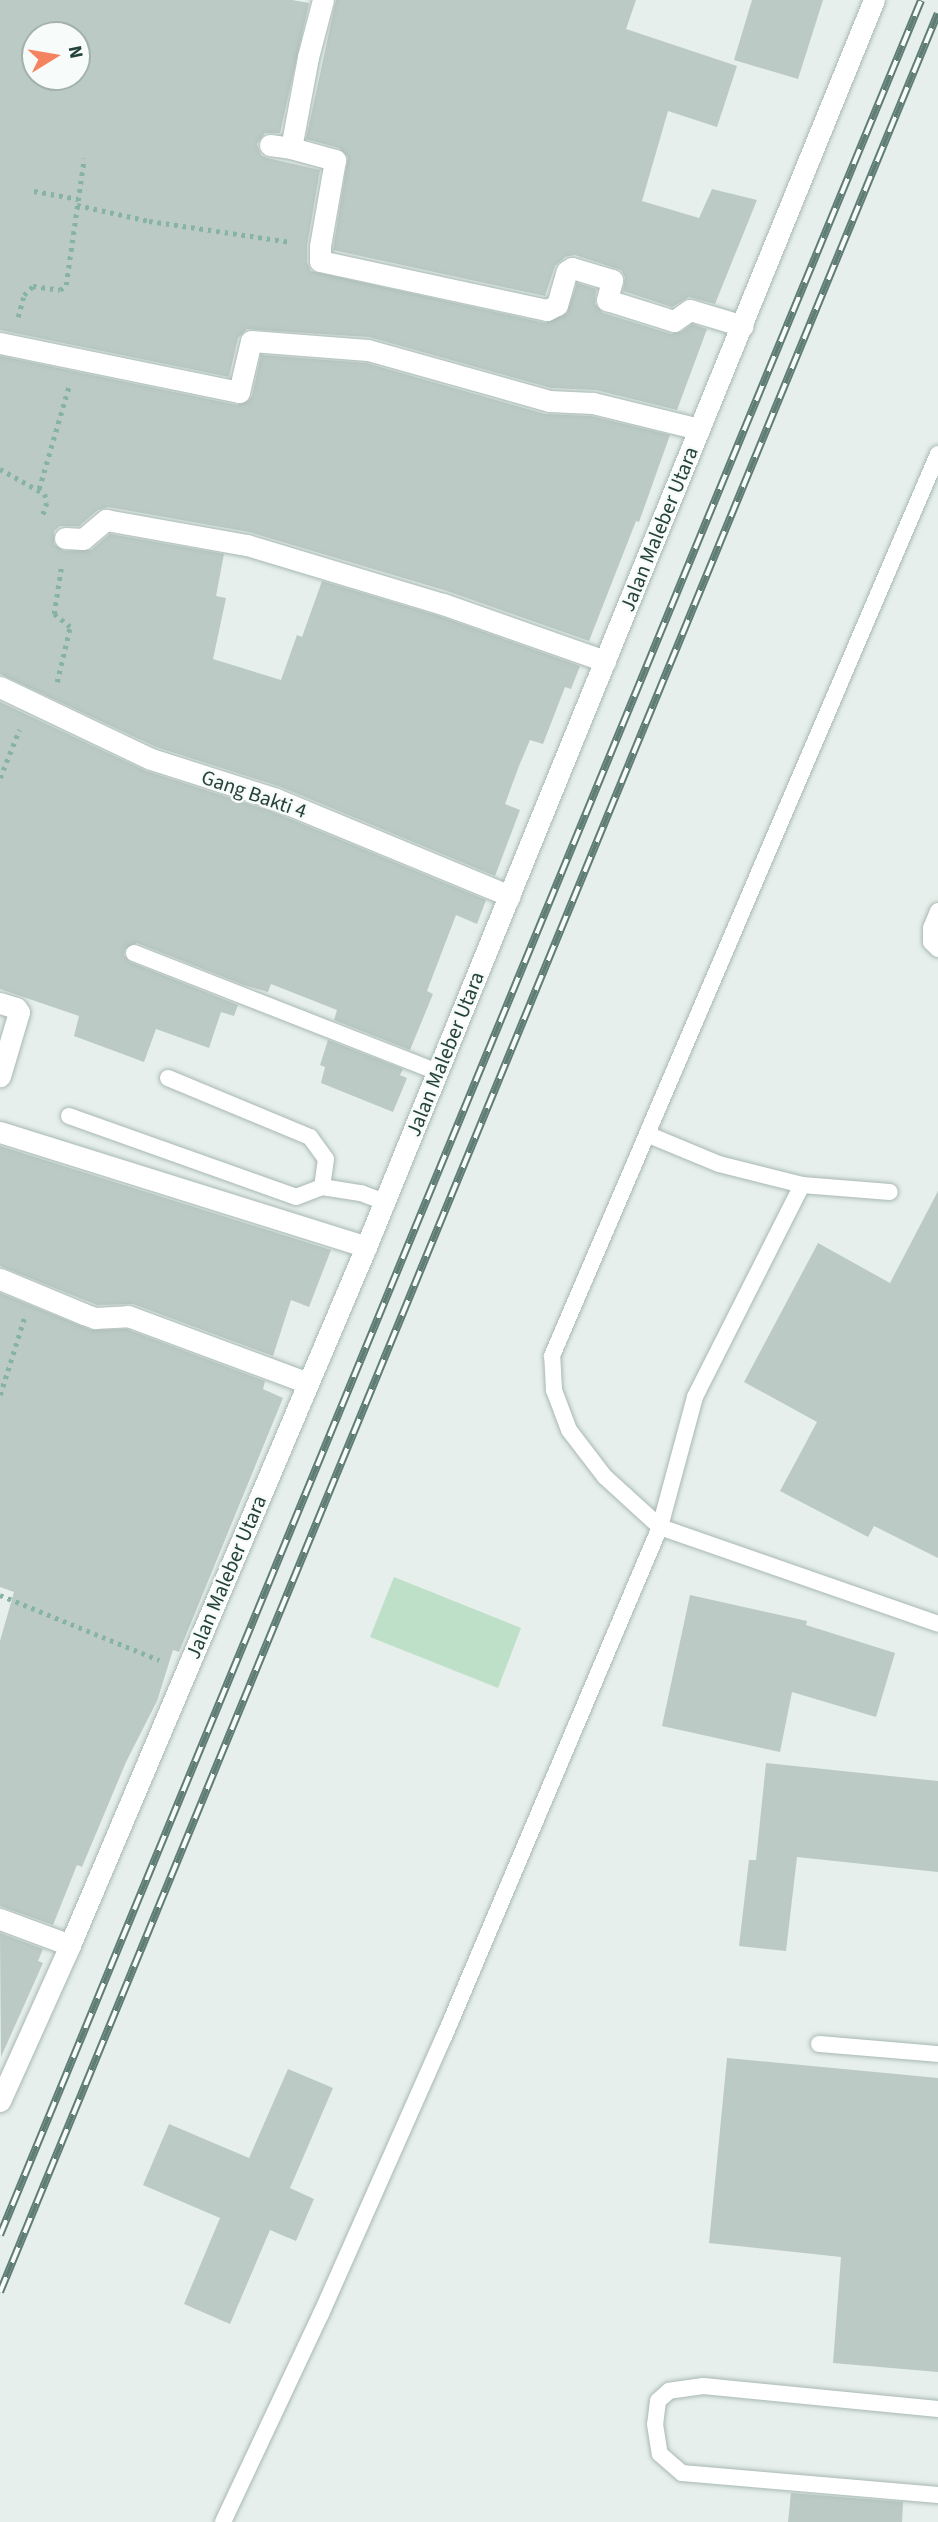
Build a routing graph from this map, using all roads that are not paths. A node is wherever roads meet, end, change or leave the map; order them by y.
1 (323, 0) edge
2 (874, 0) edge
3 (743, 326) junction
4 (5, 344) edge
5 (699, 429) junction
6 (938, 454) edge
7 (65, 538) road end
8 (605, 662) junction
9 (0, 687) edge
10 (510, 896) junction
11 (938, 911) edge
12 (938, 949) edge
13 (134, 953) dead end
14 (0, 1003) edge
15 (438, 1072) junction
16 (0, 1076) edge
17 (168, 1079) dead end
18 (69, 1116) dead end
19 (0, 1132) edge
20 (649, 1135) junction
21 (802, 1185) junction
22 (322, 1187) junction
23 (890, 1192) dead end
24 (384, 1202) junction
25 (366, 1247) junction
26 (0, 1279) edge
27 (308, 1383) junction
28 (660, 1527) junction
29 (938, 1624) edge
30 (0, 1919) edge
31 (70, 1945) junction
32 (819, 2045) dead end
33 (938, 2054) edge
34 (0, 2101) edge
35 (938, 2409) edge
36 (938, 2495) edge
37 (223, 2522) edge

1 - 3 street
2 - 3 street, Jalan Maleber Utara
3 - 5 street, Jalan Maleber Utara
4 - 5 street
5 - 8 street, Jalan Maleber Utara
6 - 20 lane
7 - 8 street
8 - 10 street, Jalan Maleber Utara
9 - 10 street, Gang Bakti 4
10 - 15 street, Jalan Maleber Utara
11 - 12 lane
13 - 15 lane
14 - 16 street
15 - 24 street, Jalan Maleber Utara
17 - 22 lane
18 - 22 lane
19 - 25 street
20 - 21 lane
20 - 28 lane
21 - 23 lane
21 - 28 lane
22 - 24 lane
24 - 25 street, Jalan Maleber Utara
25 - 27 street, Jalan Maleber Utara
26 - 27 street
27 - 31 street, Jalan Maleber Utara
28 - 29 lane
28 - 37 lane
30 - 31 street
31 - 34 street, Jalan Maleber Utara
32 - 33 lane
35 - 36 lane

